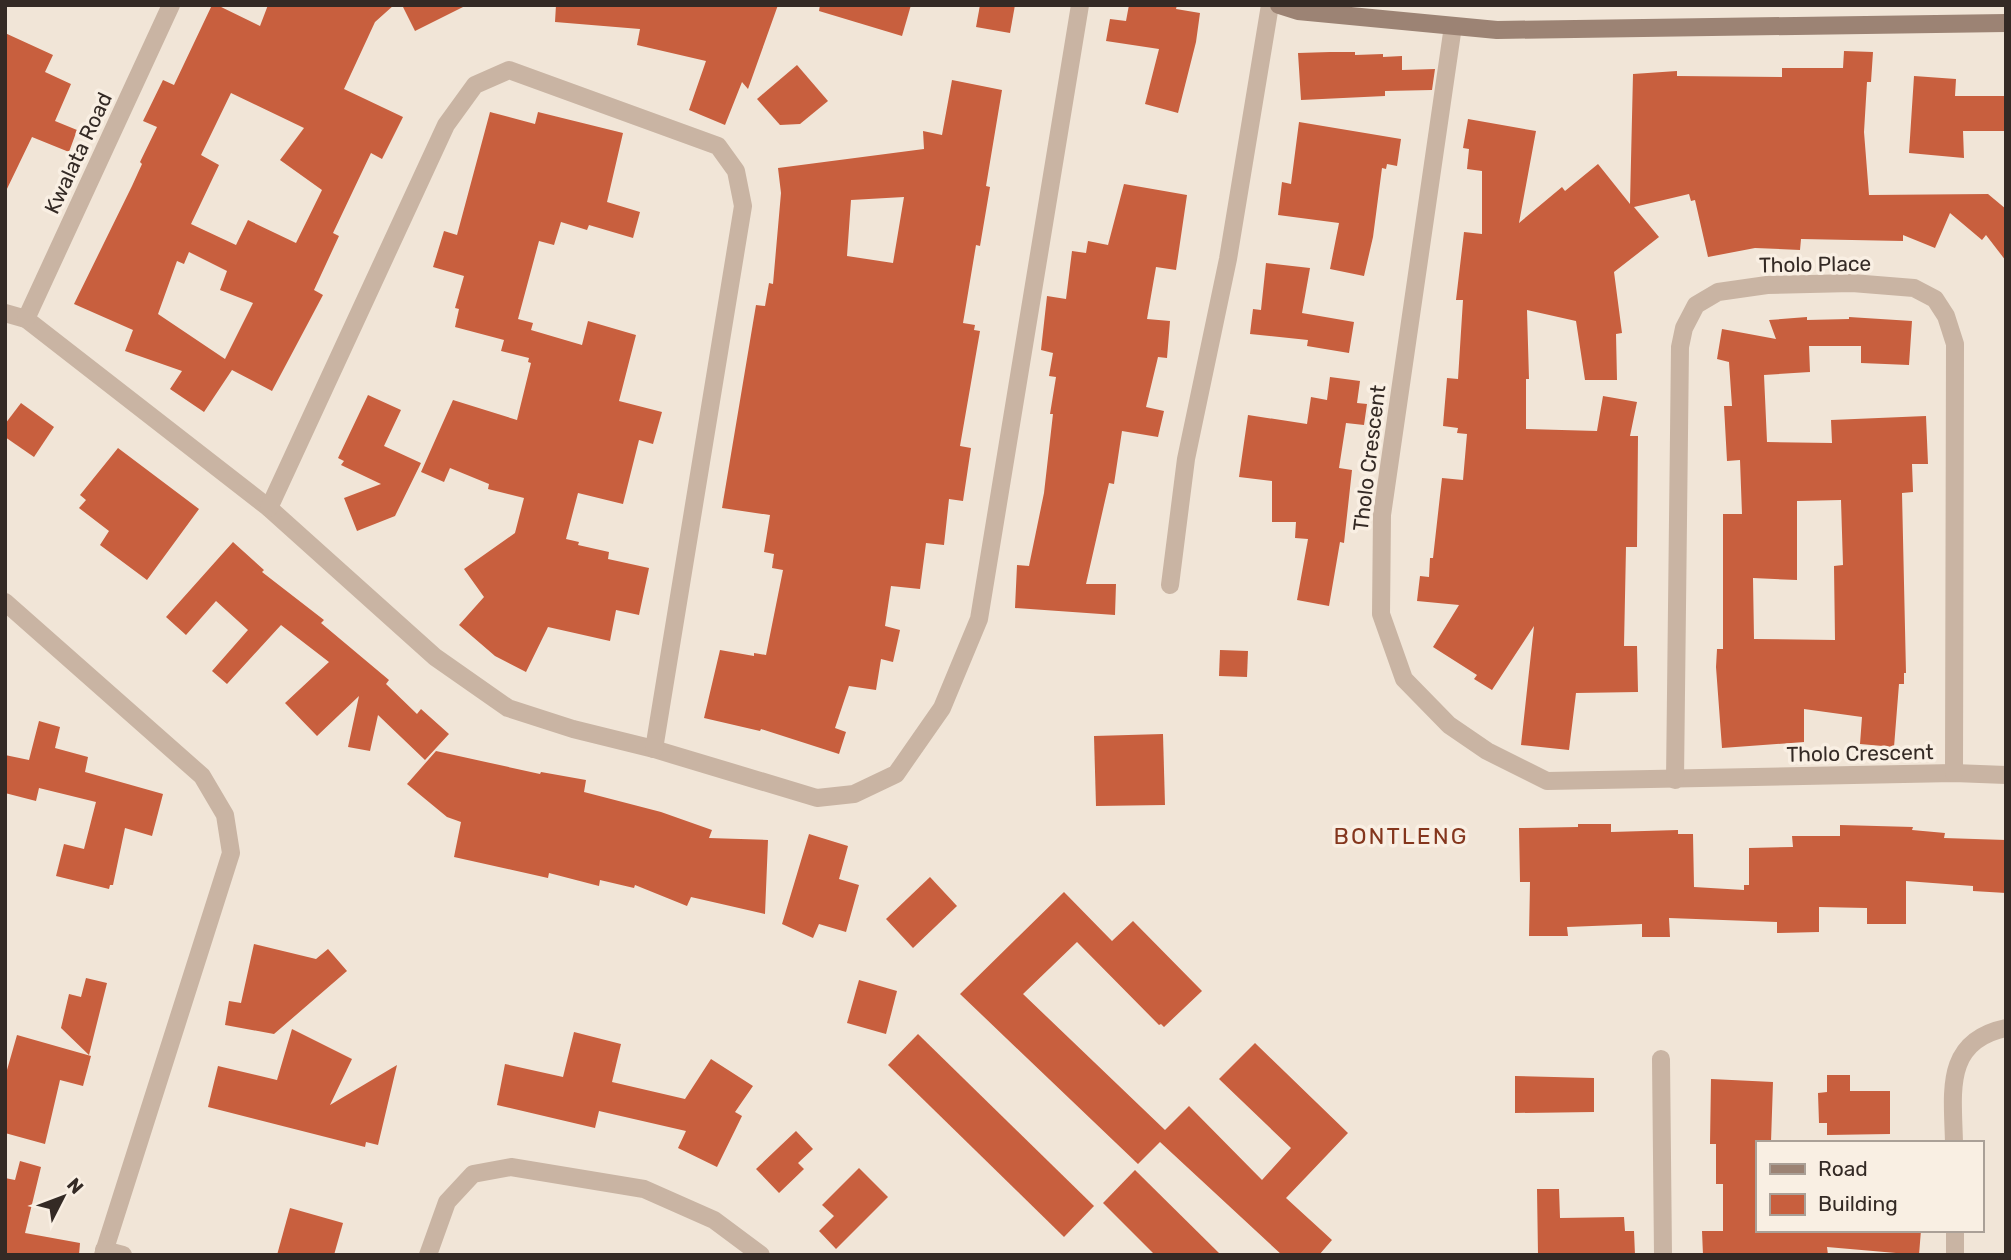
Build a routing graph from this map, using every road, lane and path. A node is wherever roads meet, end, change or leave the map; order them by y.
1 (171, 5) edge
2 (1080, 5) edge
3 (1270, 5) edge
4 (1279, 5) edge
5 (2006, 23) edge
6 (1452, 26) junction
7 (5, 313) edge
8 (26, 319) junction
9 (269, 508) junction
10 (1170, 586) dead end
11 (5, 603) edge
12 (654, 749) junction
13 (1954, 773) junction
14 (2006, 775) edge
15 (1675, 780) junction
16 (2006, 1028) edge
17 (1661, 1059) dead end
18 (1954, 1141) edge
19 (1955, 1232) edge
20 (104, 1252) edge
21 (123, 1255) edge
22 (428, 1255) edge
23 (761, 1255) edge
24 (1663, 1255) edge
25 (1955, 1255) edge

1 - 8 street, Kwalata Road
2 - 12 street
3 - 10 street
4 - 6 street
5 - 6 street
6 - 15 street, Tholo Crescent
7 - 8 street
8 - 9 street
9 - 12 street
9 - 12 street
11 - 20 street
13 - 14 street, Tholo Crescent
13 - 15 street, Tholo Crescent
13 - 15 street, Tholo Place
16 - 18 street
17 - 24 street
19 - 25 street
20 - 21 street
22 - 23 street

